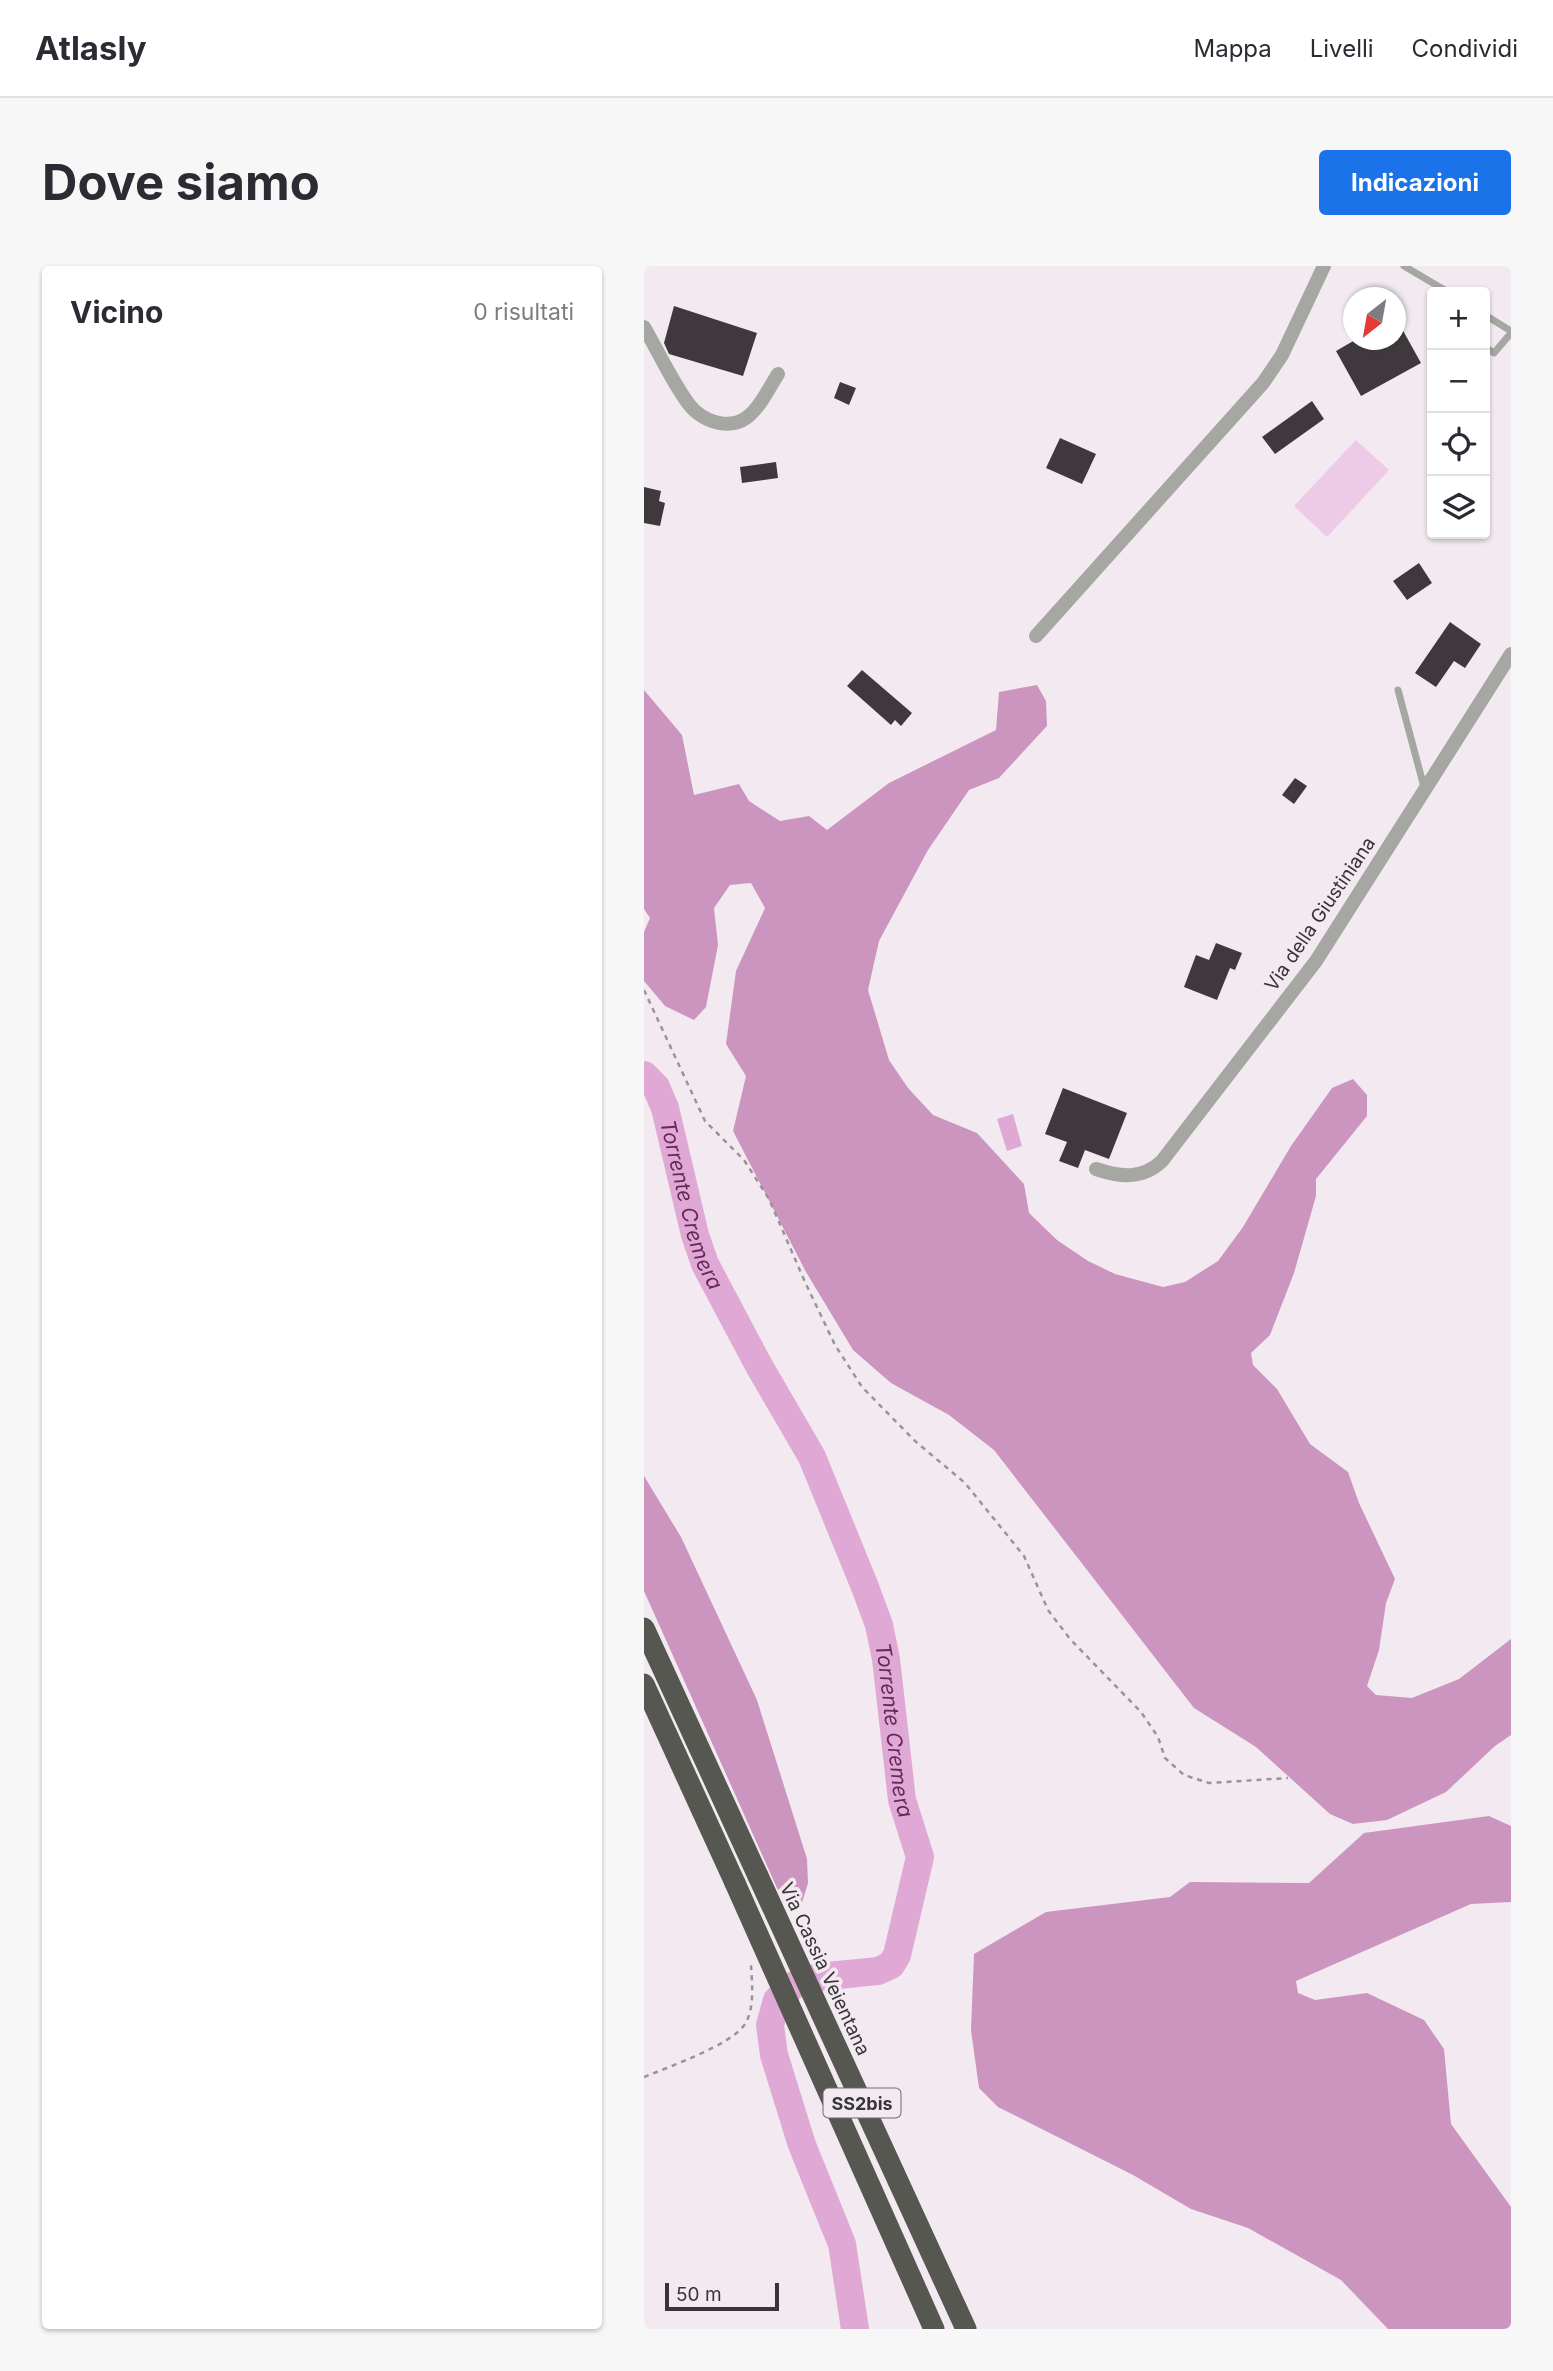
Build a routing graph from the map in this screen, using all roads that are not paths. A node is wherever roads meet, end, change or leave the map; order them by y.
1 (1324, 266) edge
2 (1404, 266) edge
3 (1440, 287) edge
4 (1490, 318) edge
5 (644, 327) edge
6 (1511, 332) edge
7 (1489, 350) edge
8 (778, 374) dead end
9 (1035, 636) dead end
10 (1511, 654) edge
11 (1398, 690) dead end
12 (1425, 790) junction
13 (1096, 1169) dead end
14 (644, 1628) edge
15 (644, 1684) edge
16 (934, 2329) edge
17 (965, 2329) edge

1 - 9 street
2 - 3 lane
4 - 6 lane
5 - 8 street
6 - 7 lane
10 - 12 street, Via della Giustiniana
11 - 12 lane
12 - 13 street, Via della Giustiniana
14 - 17 highway, Via Cassia Veientana / SS2bis, bridge
15 - 16 highway, SS2bis, bridge

